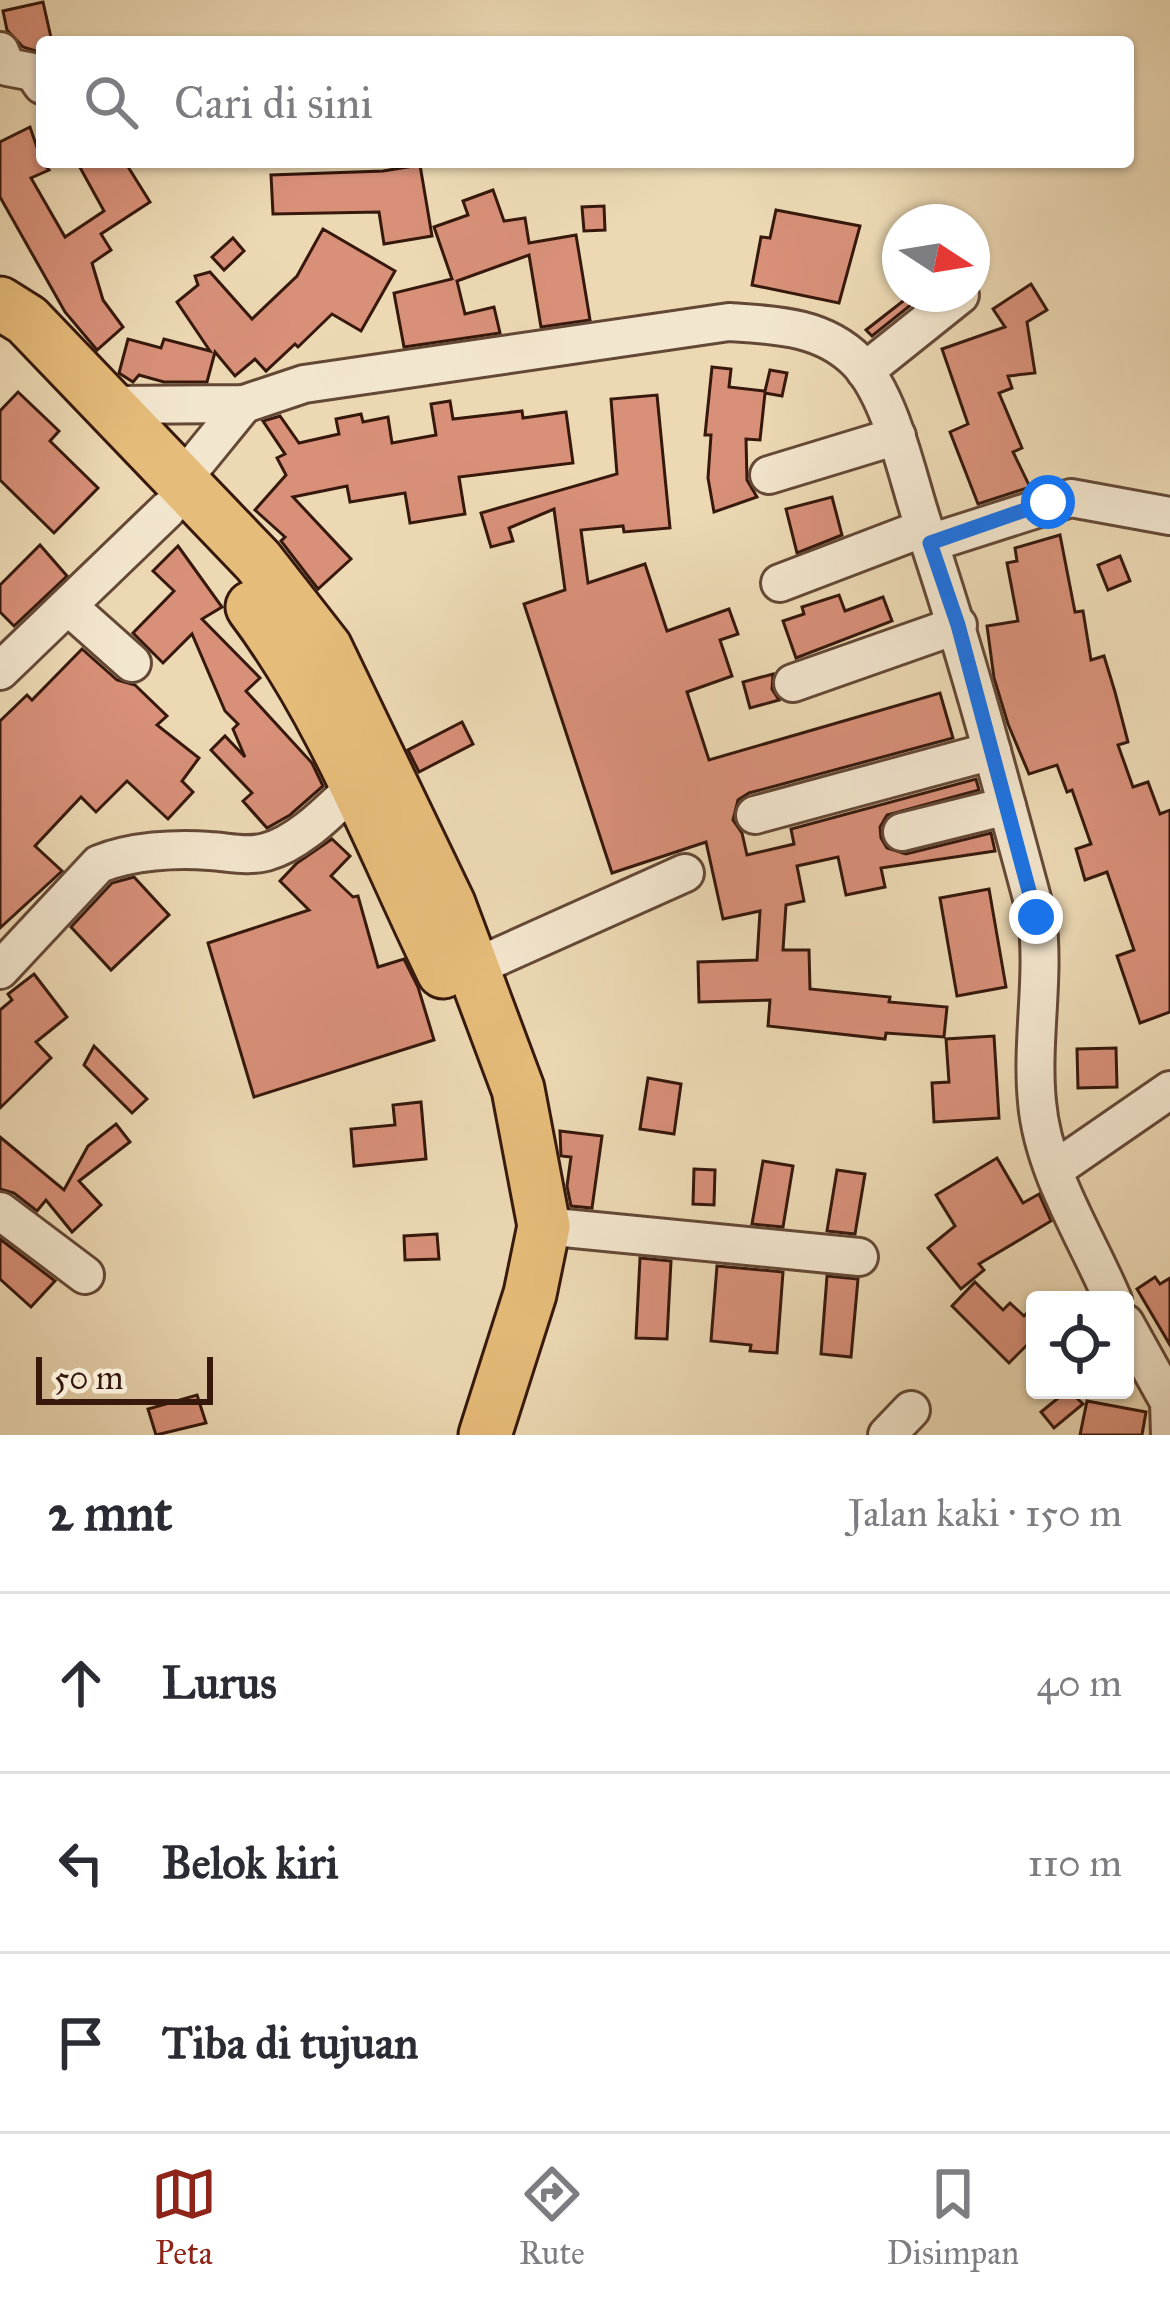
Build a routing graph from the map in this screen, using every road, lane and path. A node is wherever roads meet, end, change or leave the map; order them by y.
1 (0, 51) edge
2 (36, 77) edge
3 (940, 312) edge
4 (6, 326) edge
5 (865, 371) junction
6 (244, 404) junction
7 (108, 405) junction
8 (897, 436) junction
9 (769, 476) dead end
10 (176, 499) junction
11 (1170, 516) edge
12 (927, 536) junction
13 (780, 583) dead end
14 (68, 606) junction
15 (958, 625) junction
16 (289, 627) junction
17 (132, 662) dead end
18 (0, 671) edge
19 (793, 683) dead end
20 (992, 752) junction
21 (356, 786) junction
22 (1007, 806) junction
23 (755, 815) dead end
24 (902, 832) dead end
25 (685, 873) dead end
26 (473, 968) junction
27 (0, 970) edge
28 (1170, 1090) edge
29 (1054, 1170) junction
30 (0, 1211) edge
31 (544, 1226) junction
32 (859, 1257) dead end
33 (86, 1275) dead end
34 (1109, 1291) edge
35 (1134, 1339) edge
36 (1169, 1402) edge
37 (462, 1435) edge
38 (485, 1435) edge
39 (1170, 1435) edge

1 - 2 street
3 - 5 street
4 - 7 highway
4 - 10 highway
5 - 6 street
5 - 8 street
6 - 7 street
6 - 10 street
7 - 10 highway
8 - 9 street
8 - 12 street
10 - 14 street
10 - 16 highway
11 - 12 street
12 - 13 street
12 - 15 street
14 - 17 street
14 - 18 street
15 - 19 street
15 - 20 street
16 - 21 highway
16 - 26 highway
20 - 22 street
20 - 23 street
21 - 27 street
21 - 37 highway
22 - 24 street
22 - 29 street
25 - 26 street
26 - 31 highway
28 - 29 street
29 - 34 street
30 - 33 street
31 - 32 street
31 - 38 highway
35 - 36 street
36 - 39 street

